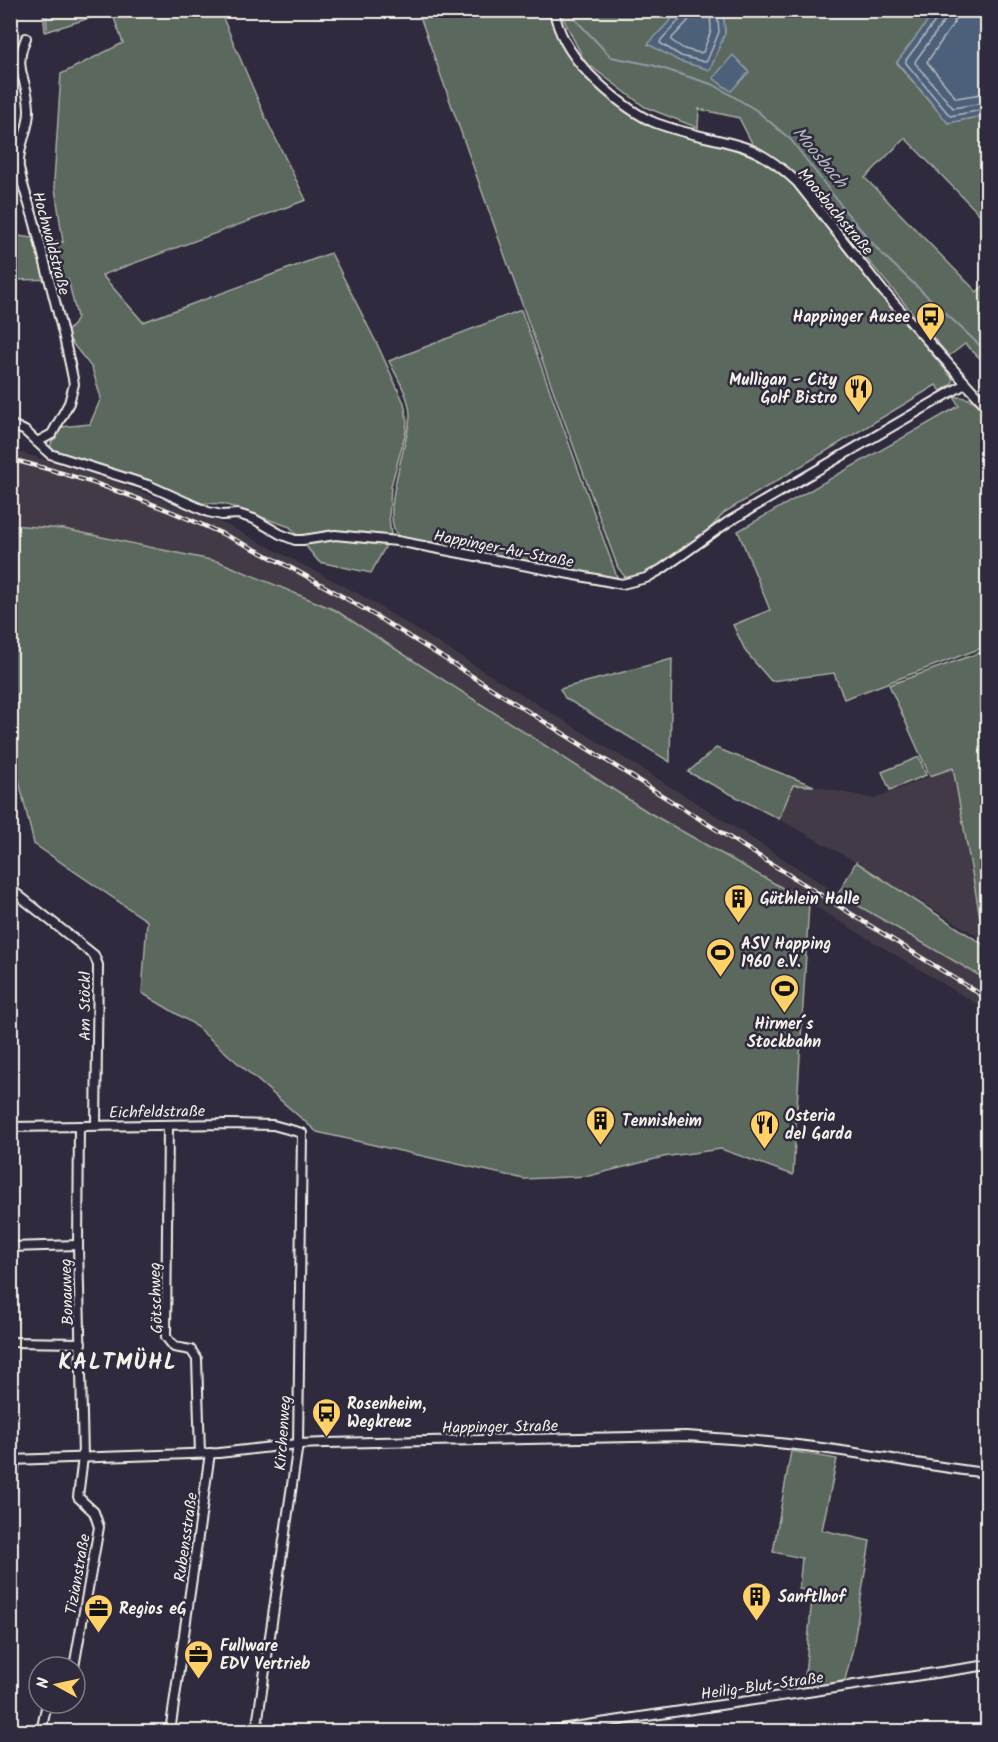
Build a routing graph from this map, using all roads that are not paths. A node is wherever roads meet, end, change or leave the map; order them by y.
1 (554, 10) edge
2 (26, 38) dead end
3 (965, 384) junction
4 (987, 408) edge
5 (10, 424) edge
6 (37, 442) junction
7 (10, 879) edge
8 (13, 891) junction
9 (10, 939) edge
10 (10, 1111) edge
11 (96, 1125) junction
12 (168, 1125) junction
13 (80, 1126) junction
14 (11, 1127) edge
15 (302, 1133) joint
16 (78, 1245) junction
17 (10, 1246) edge
18 (10, 1342) edge
19 (81, 1343) junction
20 (298, 1444) junction
21 (210, 1453) junction
22 (201, 1454) junction
23 (83, 1457) junction
24 (13, 1460) edge
25 (987, 1473) edge
26 (10, 1498) edge
27 (76, 1655) edge
28 (987, 1665) edge
29 (44, 1715) edge
30 (10, 1729) edge
31 (22, 1731) edge
32 (41, 1731) edge
33 (170, 1731) edge
34 (256, 1731) edge
35 (540, 1731) edge

1 - 3 street, Moosbachstraße
2 - 6 street, Hochwaldstraße
3 - 4 street, Moosbachstraße
3 - 6 street, Happinger-Au-Straße
5 - 6 street, Happinger-Au-Straße
7 - 8 street
8 - 9 street
8 - 11 street, Am Stöckl
10 - 14 street
11 - 12 street, Eichfeldstraße
11 - 13 street, Eichfeldstraße
12 - 15 street, Eichfeldstraße
12 - 22 street, Götschweg
13 - 14 street, Eichfeldstraße
13 - 16 street, Bonauweg
15 - 20 street, Kirchenweg
16 - 17 street
16 - 19 street, Bonauweg
18 - 19 street
19 - 23 street, Bonauweg
20 - 21 street, Happinger Straße
20 - 25 street, Happinger Straße
20 - 34 street, Kirchenweg
21 - 22 street, Happinger Straße
21 - 33 street, Rubensstraße
22 - 23 street, Happinger Straße
23 - 24 street, Happinger Straße
23 - 27 street, Tizianstraße
24 - 26 street
28 - 35 street, Heilig-Blut-Straße
29 - 32 street
30 - 31 street

